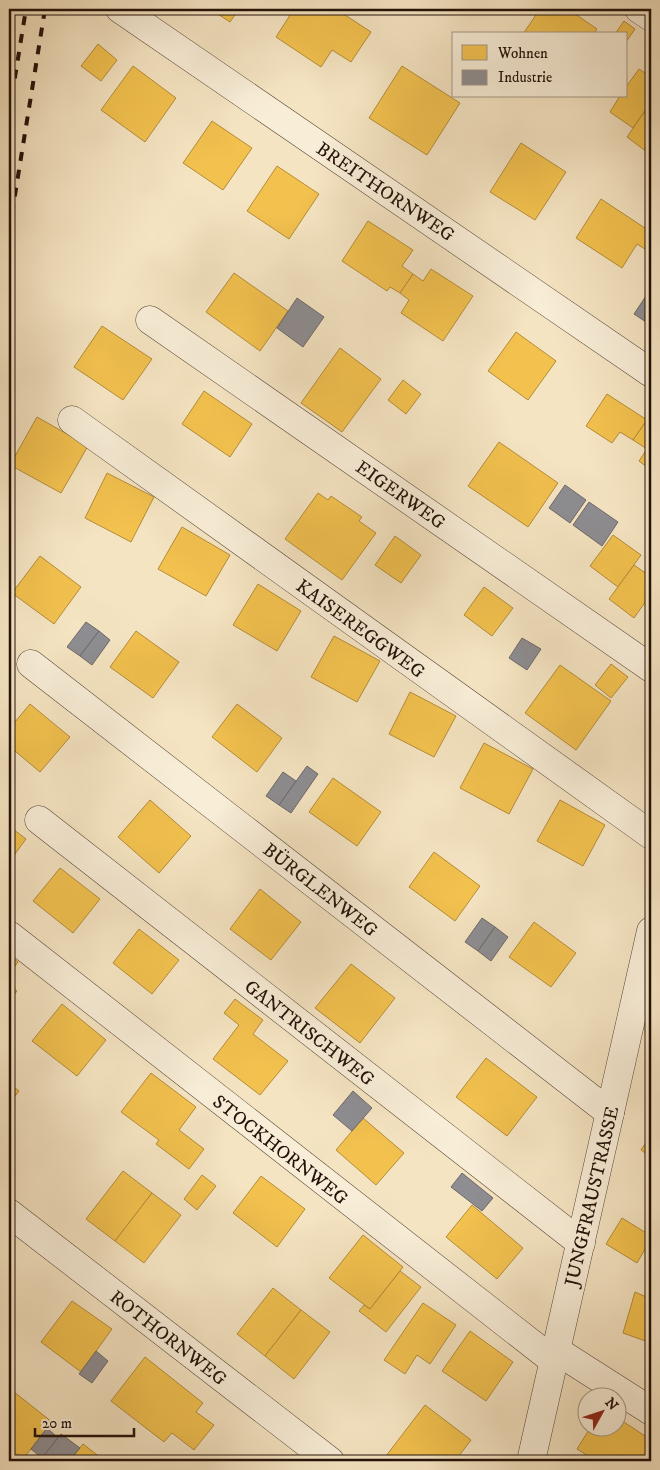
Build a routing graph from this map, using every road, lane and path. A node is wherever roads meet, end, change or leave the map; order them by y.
1 (120, 9) edge
2 (639, 9) edge
3 (651, 17) edge
4 (150, 320) dead end
5 (651, 373) edge
6 (72, 420) dead end
7 (31, 664) dead end
8 (651, 668) edge
9 (39, 820) dead end
10 (651, 835) edge
11 (651, 931) edge
12 (9, 936) edge
13 (610, 1113) junction
14 (9, 1214) edge
15 (581, 1243) junction
16 (555, 1356) junction
17 (651, 1411) edge
18 (330, 1461) edge
19 (531, 1461) edge

1 - 5 street, BREITHORNWEG
2 - 3 street
4 - 8 street, EIGERWEG
6 - 10 street, KAISEREGGWEG
7 - 13 street, BÜRGLENWEG
9 - 15 street, GANTRISCHWEG
11 - 13 street, JUNGFRAUSTRASSE
12 - 16 street, STOCKHORNWEG
13 - 15 street, JUNGFRAUSTRASSE
14 - 18 street, ROTHORNWEG
15 - 16 street, JUNGFRAUSTRASSE
16 - 17 street, STOCKHORNWEG
16 - 19 street, JUNGFRAUSTRASSE

